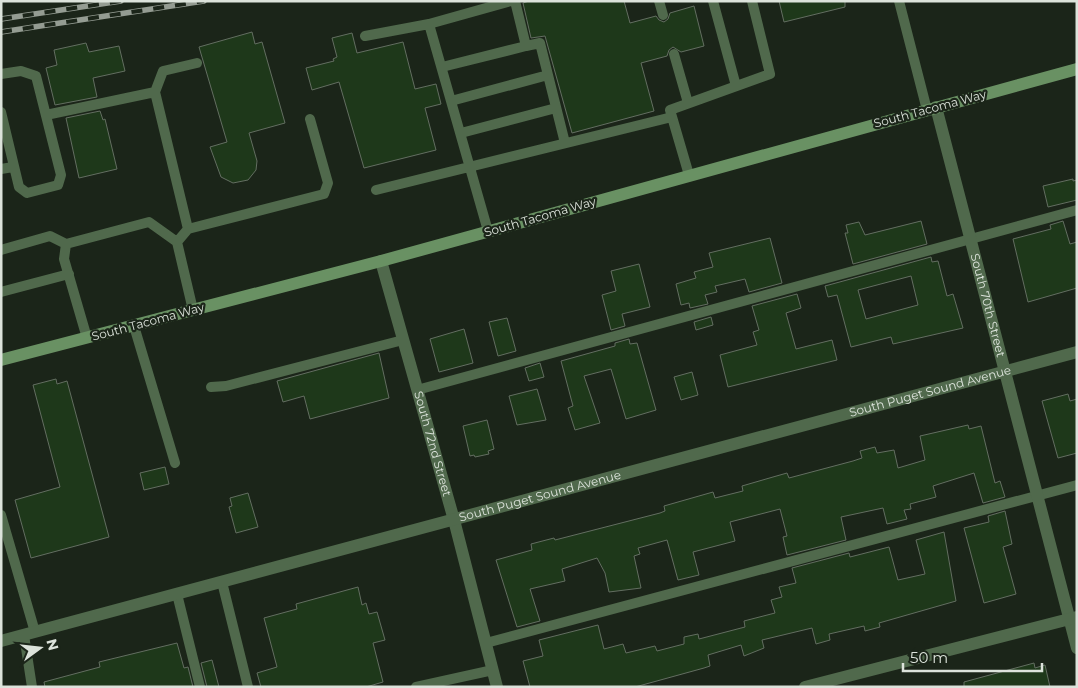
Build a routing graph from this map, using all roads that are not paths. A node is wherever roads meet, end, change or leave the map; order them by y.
1 (513, 1) edge
2 (659, 1) edge
3 (713, 1) edge
4 (752, 1) edge
5 (899, 1) edge
6 (663, 15) dead end
7 (429, 24) junction
8 (365, 36) dead end
9 (526, 46) junction
10 (674, 54) dead end
11 (197, 64) dead end
12 (442, 67) junction
13 (1077, 68) edge
14 (1, 74) edge
15 (548, 75) junction
16 (736, 86) junction
17 (155, 92) junction
18 (451, 101) junction
19 (688, 103) junction
20 (556, 108) junction
21 (932, 108) junction
22 (1, 112) edge
23 (46, 116) junction
24 (672, 117) junction
25 (310, 119) dead end
26 (461, 133) junction
27 (565, 143) junction
28 (470, 166) junction
29 (13, 167) junction
30 (1, 169) edge
31 (689, 176) junction
32 (376, 190) dead end
33 (1077, 210) edge
34 (188, 229) junction
35 (488, 231) junction
36 (971, 239) junction
37 (177, 242) junction
38 (66, 244) junction
39 (1, 250) edge
40 (381, 261) junction
41 (68, 274) junction
42 (1, 292) edge
43 (193, 310) junction
44 (134, 326) junction
45 (87, 338) junction
46 (404, 340) junction
47 (1077, 352) edge
48 (1, 360) edge
49 (1005, 372) junction
50 (211, 387) dead end
51 (417, 390) junction
52 (175, 463) dead end
53 (1077, 484) edge
54 (1037, 495) junction
55 (1, 515) edge
56 (454, 520) junction
57 (222, 582) junction
58 (177, 594) junction
59 (1073, 618) edge
60 (29, 634) junction
61 (1, 642) edge
62 (486, 643) junction
63 (1077, 648) edge
64 (493, 670) junction
65 (32, 687) edge
66 (200, 687) edge
67 (248, 687) edge
68 (416, 687) edge
69 (497, 687) edge
70 (805, 687) edge

1 - 7 lane
1 - 9 lane
2 - 6 lane
3 - 16 lane
4 - 16 lane
5 - 21 lane
7 - 8 lane
7 - 12 lane
9 - 12 lane
9 - 15 lane
10 - 19 lane
11 - 17 lane
12 - 18 lane
13 - 21 main road, South Tacoma Way
14 - 23 lane
15 - 18 lane
15 - 20 lane
16 - 19 lane
17 - 23 lane
17 - 34 lane
18 - 26 lane
19 - 24 lane
20 - 26 lane
20 - 27 lane
21 - 31 main road, South Tacoma Way
21 - 36 street, South 70th Street
22 - 29 lane
23 - 29 lane
24 - 27 lane
24 - 31 lane
25 - 34 lane
26 - 28 lane
27 - 28 lane
28 - 32 lane
28 - 35 lane
29 - 30 lane
31 - 35 main road, South Tacoma Way
33 - 36 lane
34 - 37 lane
35 - 40 main road, South Tacoma Way
36 - 49 street, South 70th Street
36 - 51 lane
37 - 38 lane
37 - 43 lane
38 - 39 lane
38 - 41 lane
40 - 43 main road, South Tacoma Way
40 - 46 street, South 72nd Street
41 - 42 lane
41 - 45 lane
43 - 44 main road, South Tacoma Way
44 - 45 main road, South Tacoma Way
44 - 52 lane
45 - 48 main road, South Tacoma Way
46 - 50 lane
46 - 51 street, South 72nd Street
47 - 49 street, South Puget Sound Avenue
49 - 54 street, South 70th Street
49 - 56 street, South Puget Sound Avenue
51 - 56 street, South 72nd Street
53 - 54 lane
54 - 59 street, South 70th Street
54 - 62 lane
55 - 60 lane
56 - 57 street, South Puget Sound Avenue
56 - 62 street, South 72nd Street
57 - 58 street, South Puget Sound Avenue
57 - 67 lane
58 - 60 street, South Puget Sound Avenue
58 - 66 lane
59 - 63 street, South 70th Street
59 - 70 street
60 - 61 street, South Puget Sound Avenue
60 - 65 lane
62 - 64 street, South 72nd Street
64 - 68 lane
64 - 69 street, South 72nd Street

